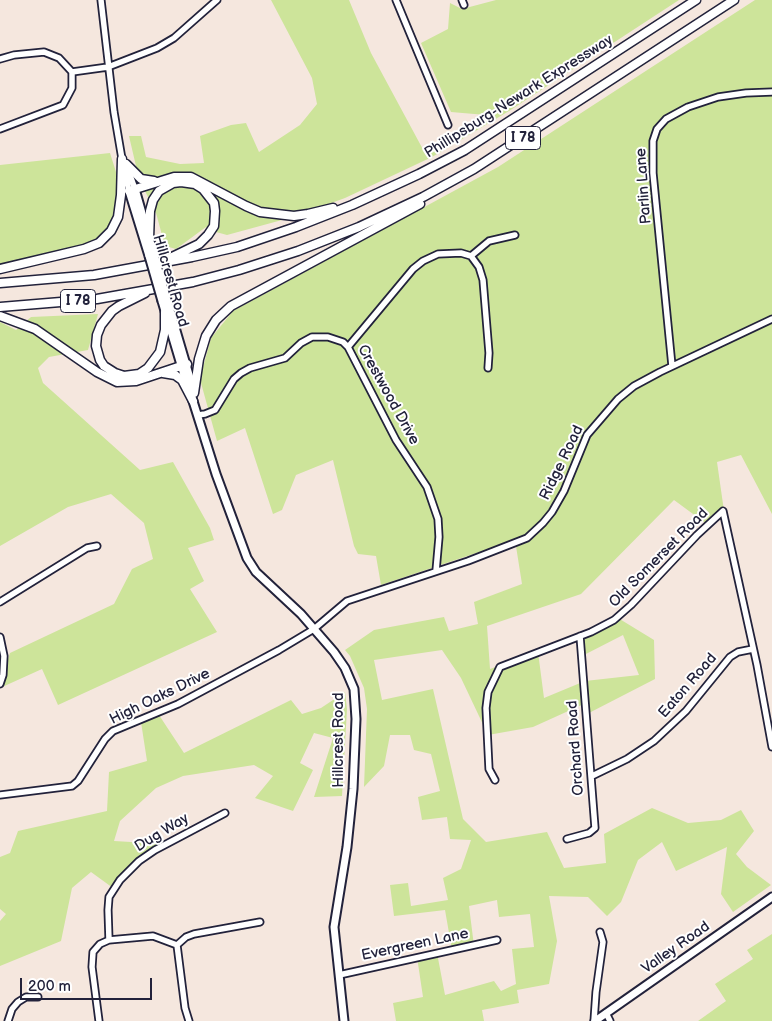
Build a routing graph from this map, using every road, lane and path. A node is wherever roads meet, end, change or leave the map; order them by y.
1 (101, 0) edge
2 (217, 0) edge
3 (396, 0) edge
4 (696, 0) edge
5 (734, 0) edge
6 (0, 59) edge
7 (108, 67) junction
8 (72, 72) junction
9 (772, 92) edge
10 (448, 125) dead end
11 (0, 129) edge
12 (520, 141) junction
13 (123, 159) junction
14 (159, 181) junction
15 (132, 190) junction
16 (352, 205) junction
17 (515, 235) dead end
18 (149, 239) junction
19 (152, 256) junction
20 (471, 256) junction
21 (143, 267) junction
22 (0, 269) edge
23 (0, 283) edge
24 (155, 289) junction
25 (164, 300) junction
26 (0, 307) edge
27 (165, 312) junction
28 (0, 316) edge
29 (772, 320) edge
30 (348, 346) junction
31 (184, 365) junction
32 (672, 366) junction
33 (488, 368) dead end
34 (161, 373) junction
35 (193, 397) junction
36 (198, 415) junction
37 (97, 546) dead end
38 (436, 571) junction
39 (0, 602) edge
40 (314, 629) junction
41 (580, 636) junction
42 (0, 637) edge
43 (753, 649) junction
44 (0, 684) edge
45 (772, 747) edge
46 (592, 776) junction
47 (495, 780) dead end
48 (0, 795) edge
49 (225, 813) dead end
50 (567, 839) dead end
51 (772, 897) edge
52 (260, 922) dead end
53 (600, 932) dead end
54 (109, 940) junction
55 (497, 940) dead end
56 (176, 945) junction
57 (339, 975) junction
58 (38, 997) dead end
59 (606, 1013) junction
60 (8, 1021) edge
61 (99, 1021) edge
62 (189, 1021) edge
63 (344, 1021) edge
64 (595, 1021) edge
65 (610, 1021) edge

1 - 7 street, Hillcrest Road
2 - 7 street
3 - 10 street
4 - 16 highway, Phillipsburg-Newark Expressway / I 78
5 - 12 highway, I 78
6 - 8 street
7 - 8 street
7 - 13 street, Hillcrest Road
8 - 11 street
9 - 32 street, Parlin Lane
12 - 24 highway, I 78
12 - 35 highway
13 - 14 highway
13 - 15 street, Hillcrest Road
13 - 22 highway
14 - 15 highway
14 - 16 highway
15 - 18 main road, Hillcrest Road
15 - 19 main road, Hillcrest Road
16 - 21 highway, Phillipsburg-Newark Expressway / I 78
17 - 20 street
18 - 19 main road, Hillcrest Road
18 - 21 highway
19 - 25 main road, Hillcrest Road, bridge
20 - 30 street
20 - 33 street
21 - 23 highway, Phillipsburg-Newark Expressway / I 78
24 - 26 highway, I 78
24 - 27 highway
25 - 27 main road, Hillcrest Road
25 - 31 main road, Hillcrest Road
27 - 31 main road, Hillcrest Road
28 - 34 highway
29 - 32 street, Ridge Road
30 - 36 street, Crestwood Drive
30 - 38 street, Crestwood Drive
31 - 34 highway
31 - 35 main road, Hillcrest Road
32 - 38 street, Ridge Road
34 - 35 highway
35 - 36 main road, Hillcrest Road
36 - 40 main road, Hillcrest Road
37 - 39 street
38 - 40 street, Ridge Road
40 - 48 street, High Oaks Drive
40 - 57 main road, Hillcrest Road
41 - 43 street, Old Somerset Road
41 - 46 street, Orchard Road
41 - 47 street, Old Somerset Road
42 - 44 street
43 - 45 street
43 - 46 street, Eaton Road
46 - 50 street, Orchard Road
49 - 54 street, Dug Way
51 - 59 main road, Valley Road
52 - 56 street
53 - 64 street
54 - 56 street
54 - 61 street
55 - 57 street, Evergreen Lane
56 - 62 street
57 - 63 main road, Hillcrest Road
58 - 60 street
59 - 64 main road, Valley Road
59 - 65 street

